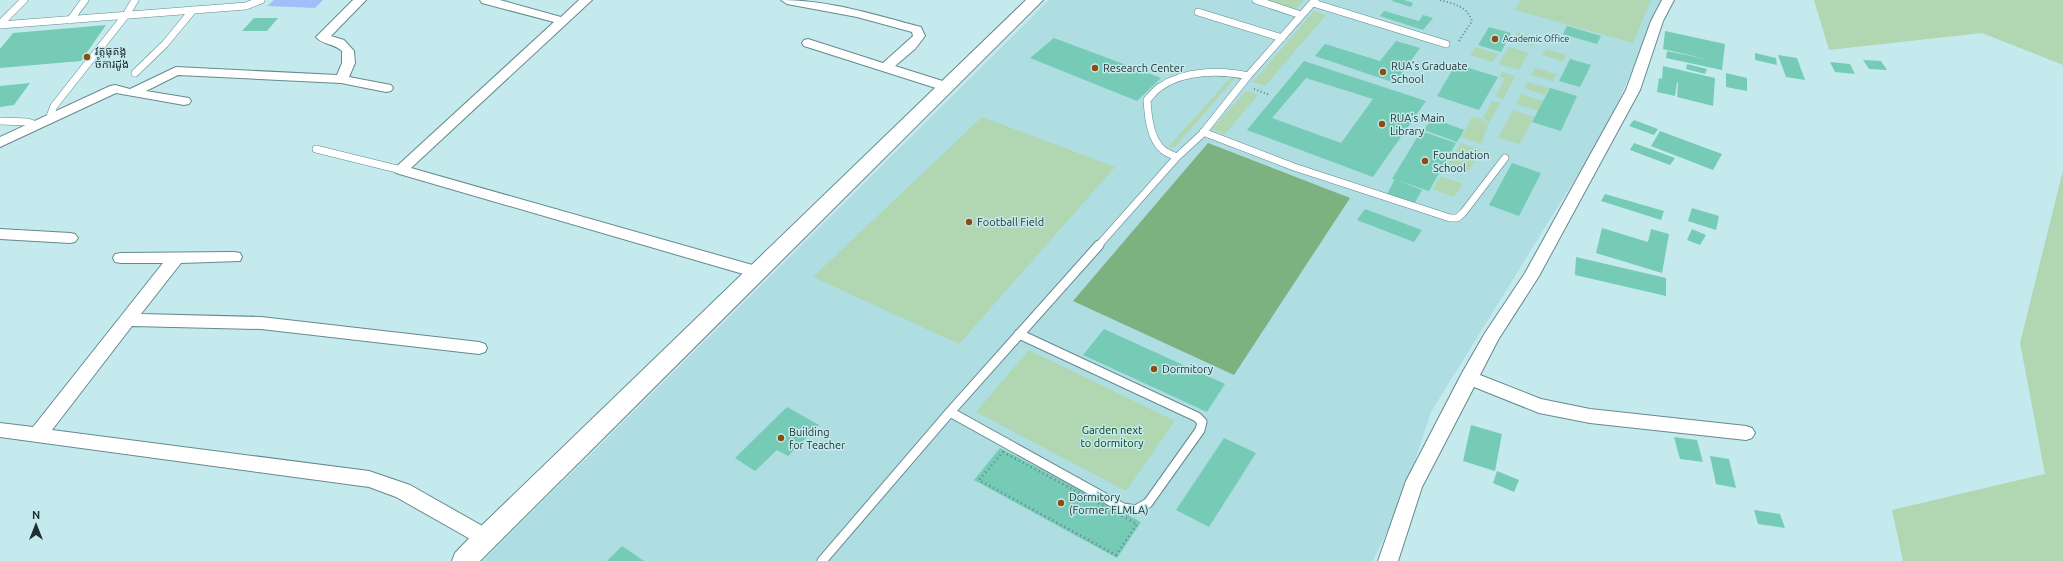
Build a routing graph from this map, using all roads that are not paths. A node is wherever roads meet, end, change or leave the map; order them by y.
1 (24, 0) edge
2 (85, 0) edge
3 (135, 0) edge
4 (261, 0) edge
5 (360, 0) edge
6 (486, 0) edge
7 (586, 0) edge
8 (787, 0) edge
9 (1035, 0) edge
10 (1256, 0) edge
11 (1668, 0) edge
12 (1314, 1) edge
13 (193, 10) junction
14 (1198, 12) dead end
15 (126, 16) junction
16 (1301, 16) junction
17 (70, 20) junction
18 (563, 21) junction
19 (0, 25) edge
20 (1282, 38) junction
21 (808, 42) dead end
22 (1446, 44) dead end
23 (886, 68) junction
24 (135, 73) dead end
25 (1248, 76) junction
26 (341, 79) junction
27 (947, 87) junction
28 (386, 88) dead end
29 (132, 93) junction
30 (184, 101) dead end
31 (49, 118) junction
32 (0, 121) edge
33 (36, 125) junction
34 (1203, 132) junction
35 (0, 143) edge
36 (316, 149) dead end
37 (1177, 157) junction
38 (1505, 158) dead end
39 (401, 170) junction
40 (0, 234) edge
41 (70, 238) dead end
42 (234, 257) dead end
43 (121, 258) dead end
44 (176, 258) junction
45 (758, 272) junction
46 (127, 320) junction
47 (1019, 334) junction
48 (479, 348) dead end
49 (1468, 378) junction
50 (950, 412) junction
51 (0, 430) edge
52 (1746, 433) dead end
53 (38, 435) junction
54 (486, 538) junction
55 (464, 561) edge
56 (822, 561) edge
57 (1388, 561) edge

1 - 19 lane
2 - 17 lane
3 - 15 lane
4 - 13 lane
5 - 26 street
6 - 18 street
7 - 18 street
8 - 23 street
9 - 27 street
10 - 16 lane
11 - 49 street
12 - 16 lane
12 - 22 lane
13 - 15 lane
13 - 24 lane
14 - 20 lane
15 - 17 lane
15 - 31 lane
16 - 20 lane
17 - 19 lane
18 - 39 street
20 - 25 lane
21 - 23 street
23 - 27 street
25 - 34 lane
25 - 37 lane
26 - 28 street
26 - 29 street
27 - 45 street
29 - 30 street
29 - 31 street
31 - 33 street
32 - 33 lane
33 - 35 street
34 - 37 lane
34 - 38 lane
36 - 39 lane
37 - 47 lane
39 - 45 street
40 - 41 street
42 - 44 street
43 - 44 street
44 - 46 street
45 - 54 street
46 - 48 street
46 - 53 street
47 - 50 lane
47 - 50 lane
49 - 52 street
49 - 57 street
50 - 56 lane
51 - 53 street
53 - 54 street
54 - 55 street

